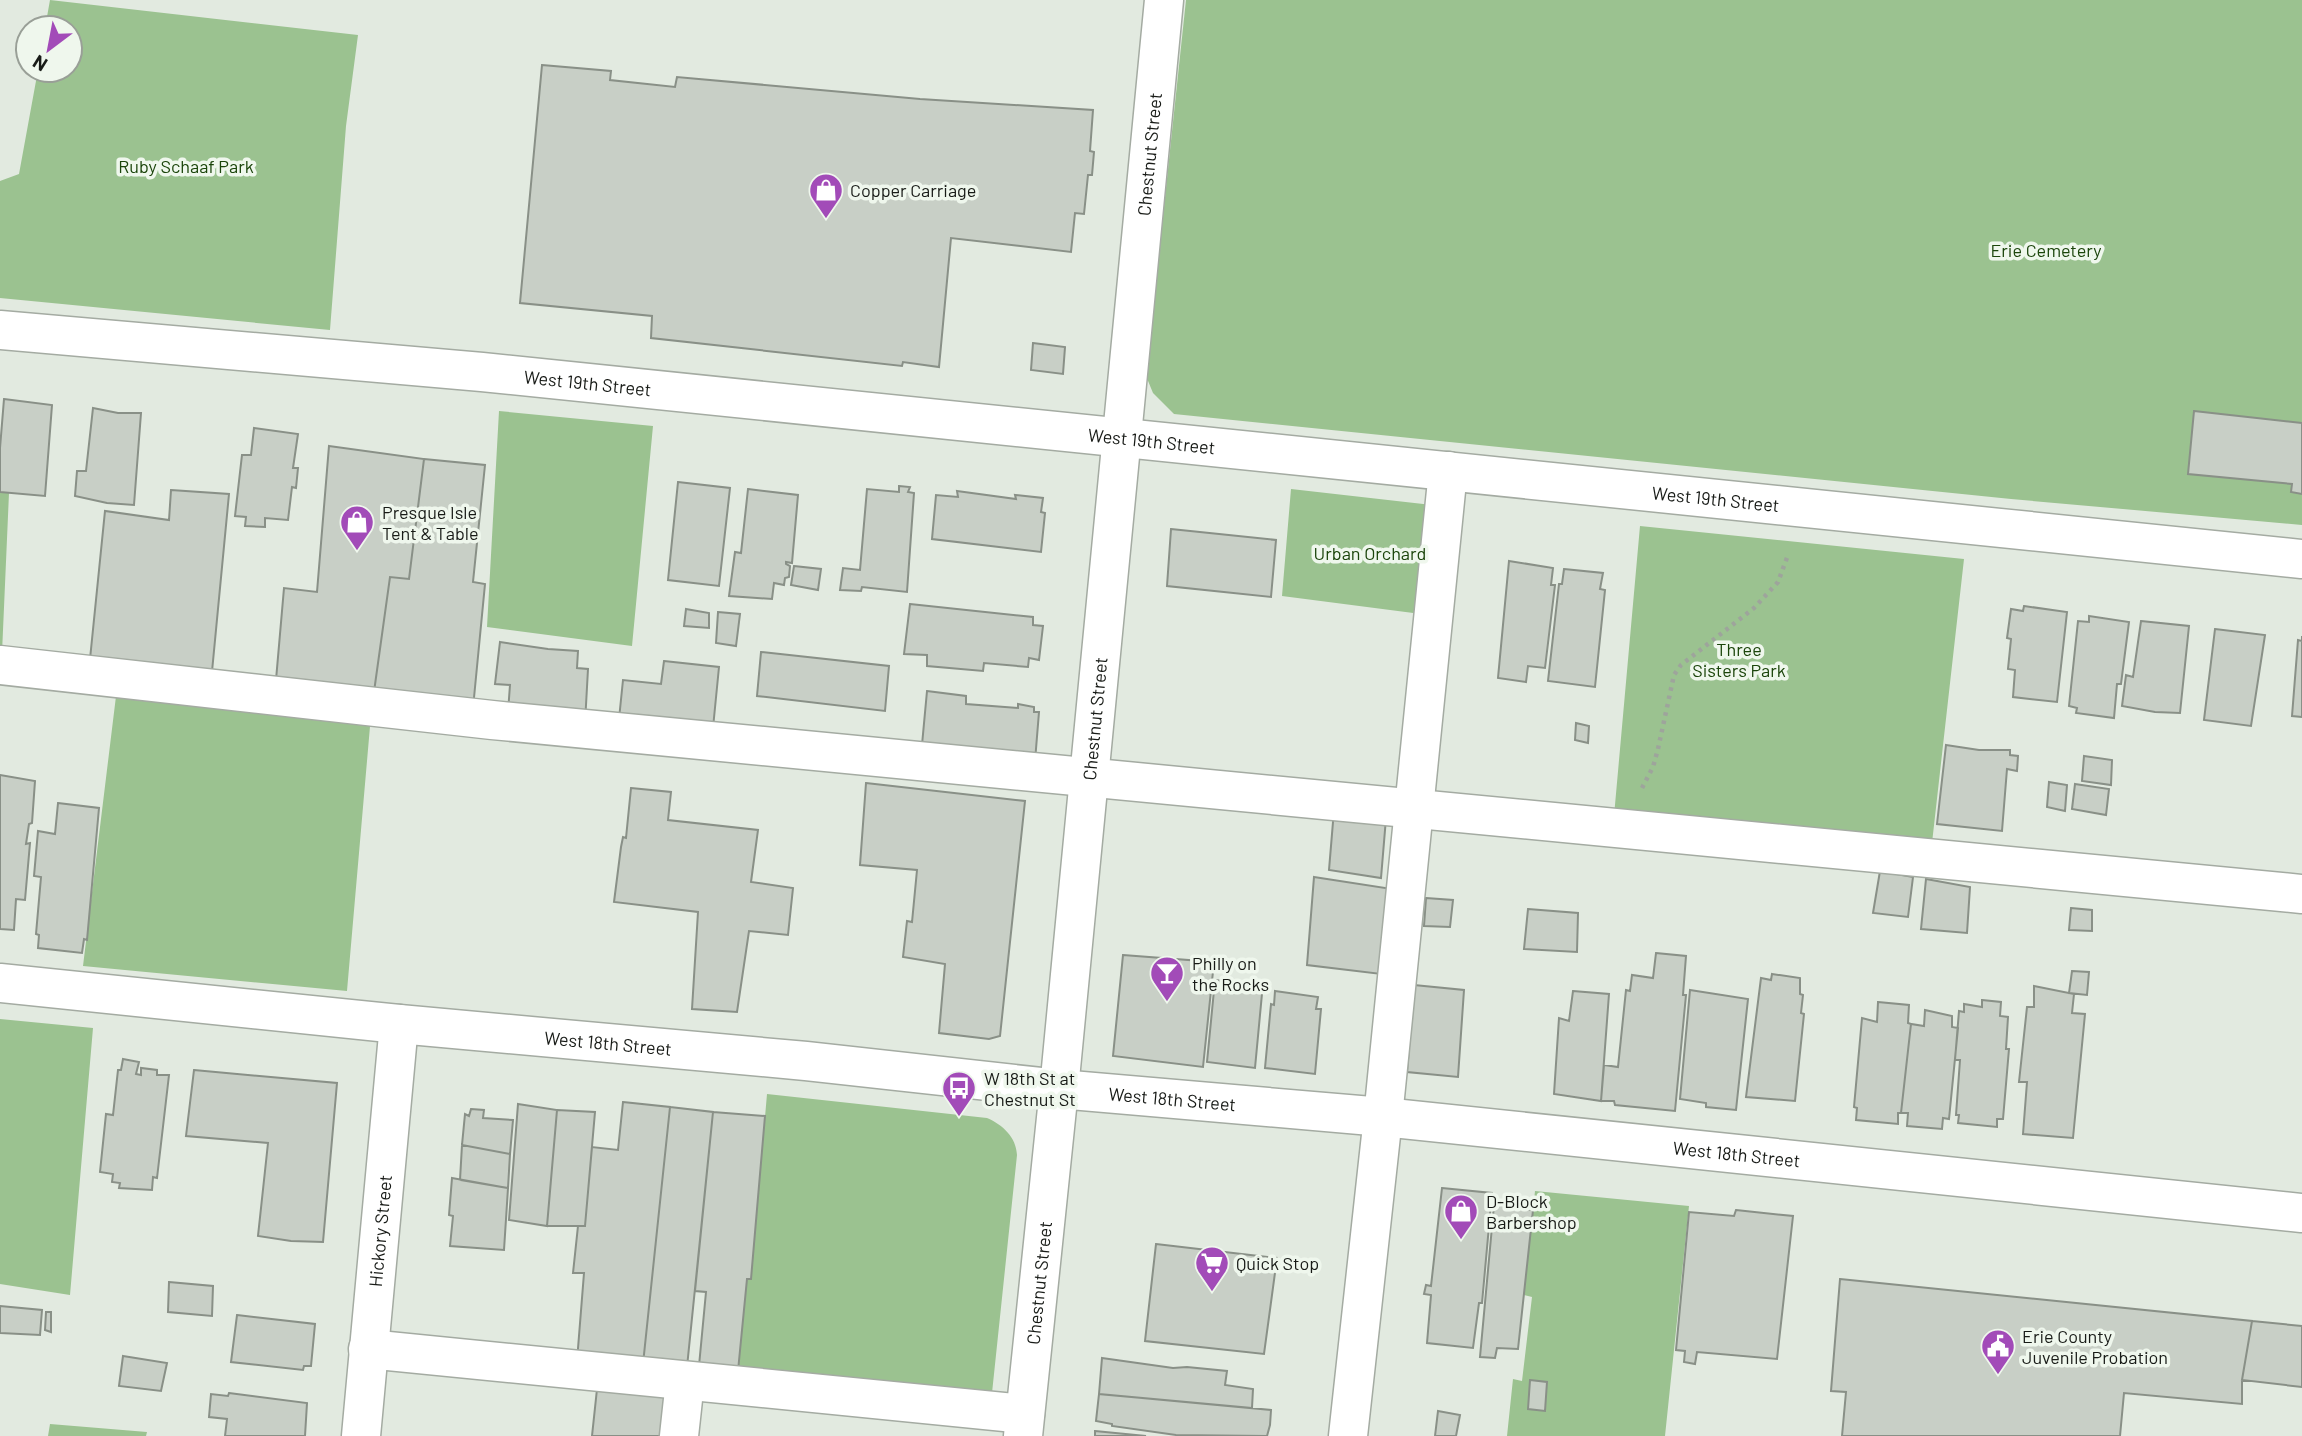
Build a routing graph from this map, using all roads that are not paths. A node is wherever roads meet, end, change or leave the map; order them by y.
1 (1164, 0) edge
2 (0, 330) edge
3 (1121, 438) junction
4 (1448, 471) junction
5 (2302, 559) edge
6 (0, 666) edge
7 (1087, 776) junction
8 (1415, 808) junction
9 (2302, 894) edge
10 (0, 983) edge
11 (399, 1024) junction
12 (1059, 1089) junction
13 (1383, 1116) junction
14 (2302, 1213) edge
15 (368, 1349) junction
16 (685, 1381) junction
17 (1024, 1425) edge
18 (361, 1436) edge
19 (679, 1436) edge
20 (1348, 1436) edge

1 - 3 street, Chestnut Street
2 - 3 street, West 19th Street
3 - 4 street, West 19th Street
3 - 7 street, Chestnut Street
4 - 5 street, West 19th Street
4 - 8 street
6 - 7 street
7 - 8 street
7 - 12 street, Chestnut Street
8 - 9 street
8 - 13 street
10 - 11 street, West 18th Street
11 - 12 street, West 18th Street
11 - 15 street, Hickory Street
12 - 13 street, West 18th Street
12 - 17 street, Chestnut Street
13 - 14 street, West 18th Street
13 - 20 street
15 - 16 street
15 - 18 street, Hickory Street
16 - 17 street
16 - 19 street

